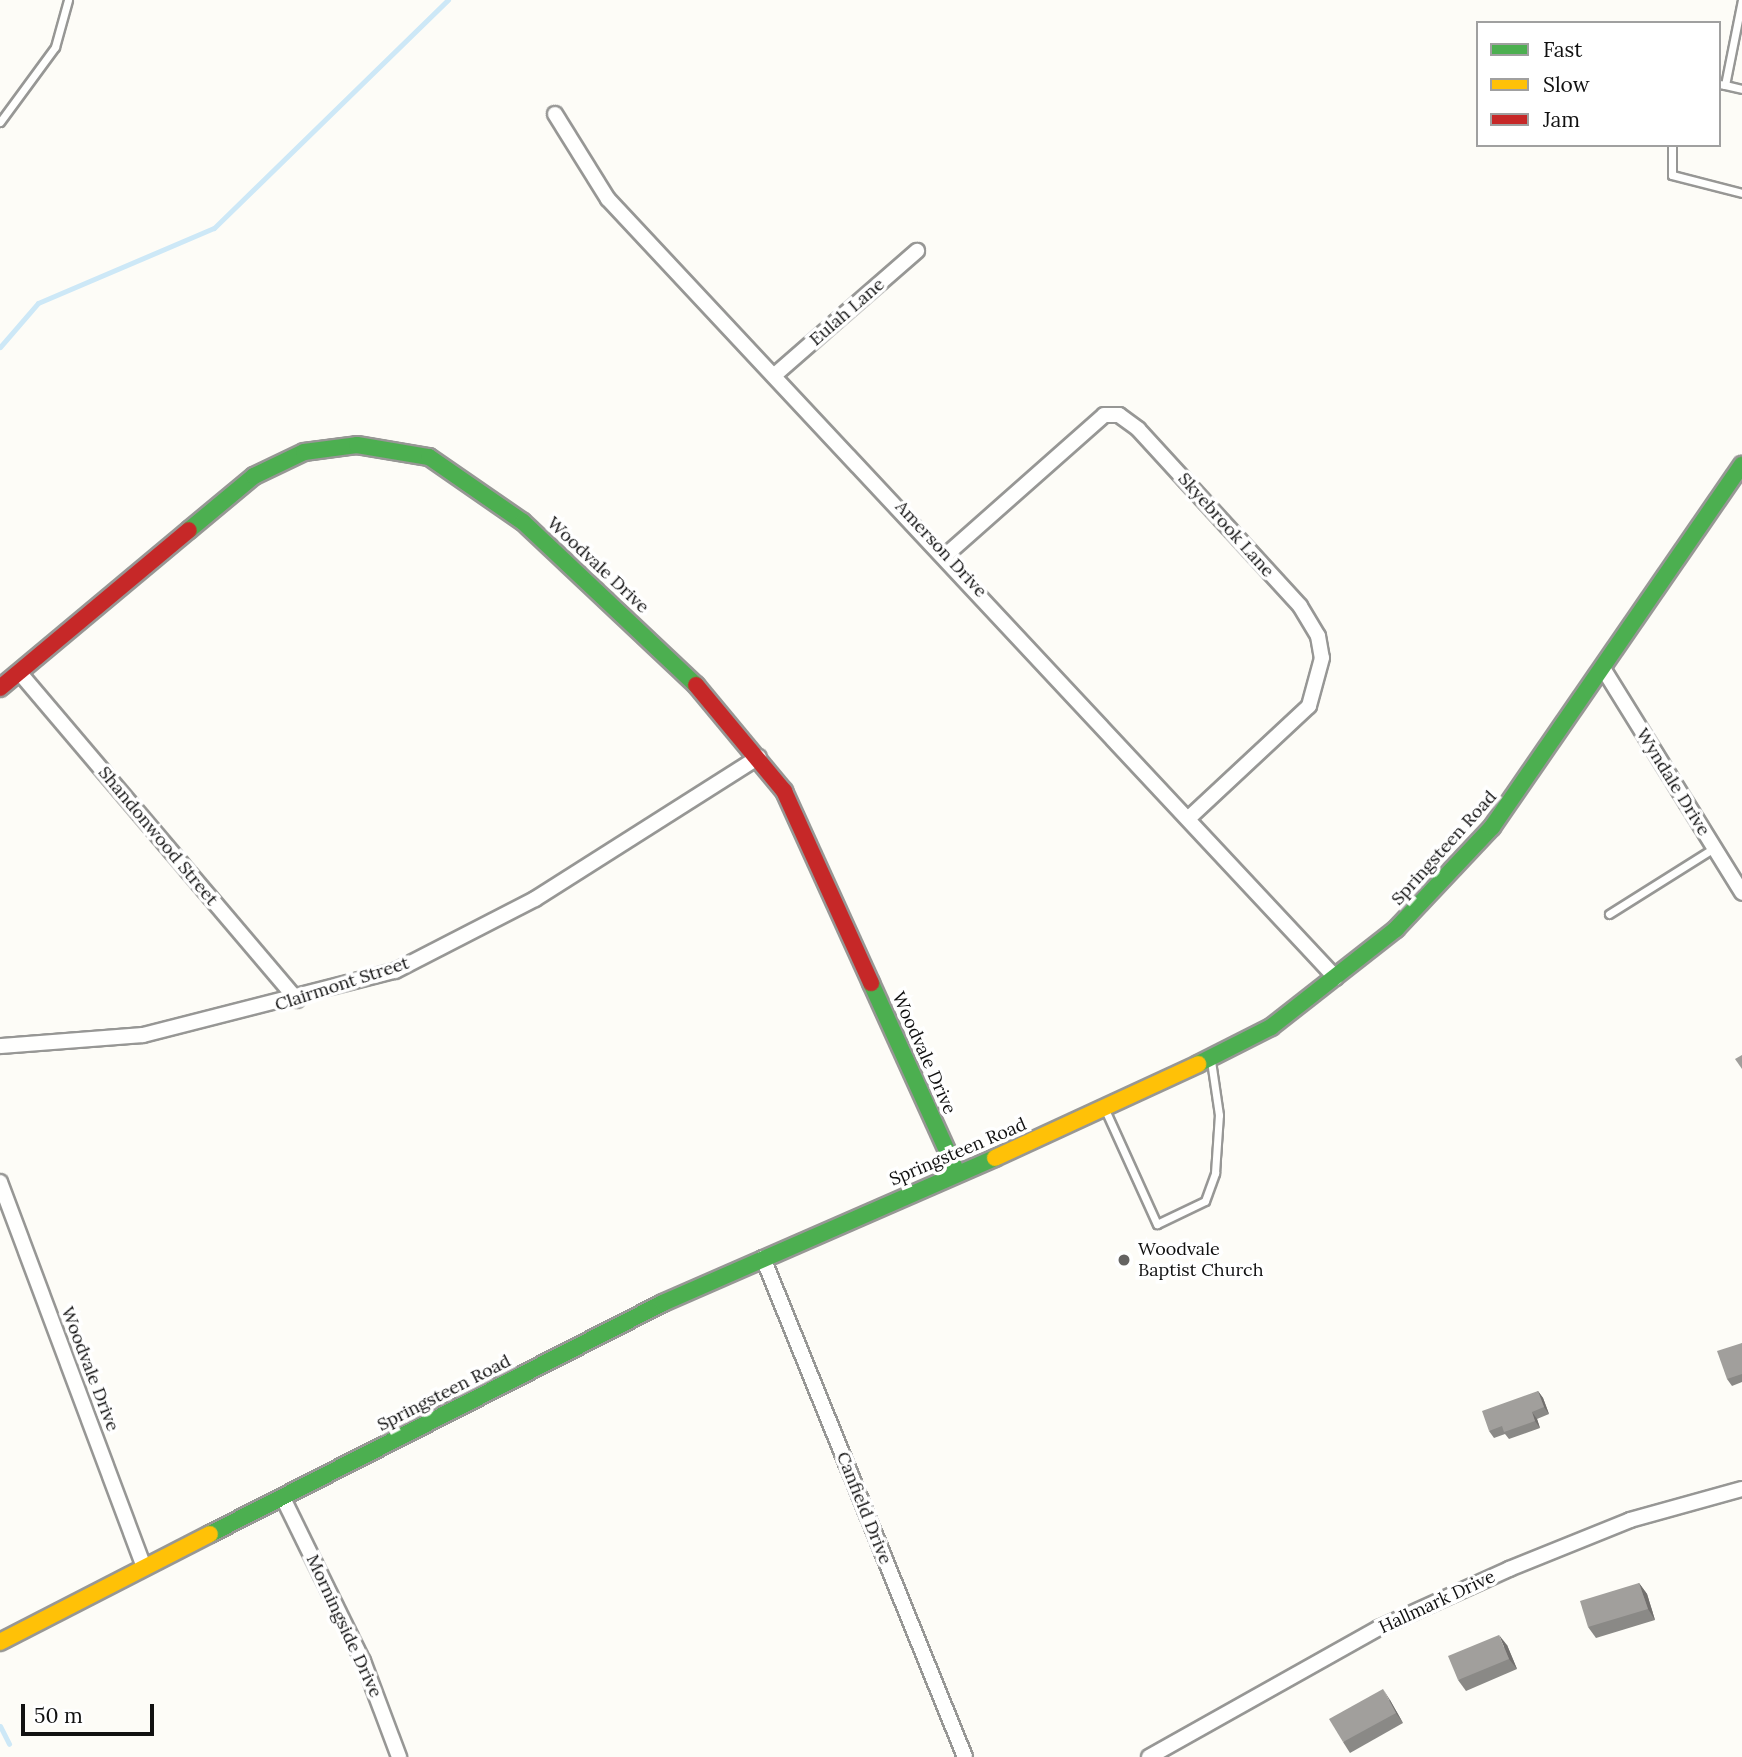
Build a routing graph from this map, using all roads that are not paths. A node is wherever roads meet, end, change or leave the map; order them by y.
1 (68, 0) edge
2 (1742, 0) edge
3 (1722, 85) edge
4 (1742, 89) edge
5 (555, 114) dead end
6 (0, 122) edge
7 (1672, 147) edge
8 (1742, 193) edge
9 (917, 251) dead end
10 (777, 373) junction
11 (1742, 465) edge
12 (946, 555) junction
13 (1604, 670) junction
14 (19, 672) junction
15 (0, 688) edge
16 (758, 757) junction
17 (1190, 817) junction
18 (1714, 848) junction
19 (1742, 893) edge
20 (1609, 914) dead end
21 (1336, 978) junction
22 (297, 1000) junction
23 (0, 1046) edge
24 (1210, 1061) junction
25 (1106, 1110) junction
26 (957, 1173) junction
27 (0, 1182) edge
28 (763, 1258) junction
29 (1742, 1489) edge
30 (283, 1498) junction
31 (145, 1568) junction
32 (0, 1642) edge
33 (399, 1757) edge
34 (965, 1757) edge
35 (1149, 1757) edge

1 - 6 lane
2 - 3 lane
3 - 4 lane
5 - 10 street, Amerson Drive
7 - 8 lane
9 - 10 street, Eulah Lane
10 - 12 street, Amerson Drive
11 - 13 street, Springsteen Road
12 - 17 street, Amerson Drive
12 - 17 street, Skyebrook Lane
13 - 18 street, Wyndale Drive
13 - 21 street, Springsteen Road
14 - 15 street, Woodvale Drive
14 - 16 street, Woodvale Drive
14 - 22 street, Shandonwood Street
16 - 22 street, Clairmont Street
16 - 26 street, Woodvale Drive
17 - 21 street, Amerson Drive
18 - 19 street, Wyndale Drive
18 - 20 lane
21 - 24 street, Springsteen Road
22 - 23 street, Clairmont Street
24 - 25 street, Springsteen Road
24 - 25 lane
25 - 26 street, Springsteen Road
26 - 28 street, Springsteen Road
27 - 31 street, Woodvale Drive
28 - 30 street, Springsteen Road
28 - 34 street, Canfield Drive
29 - 35 street, Hallmark Drive
30 - 31 street, Springsteen Road
30 - 33 street, Morningside Drive
31 - 32 street, Springsteen Road

